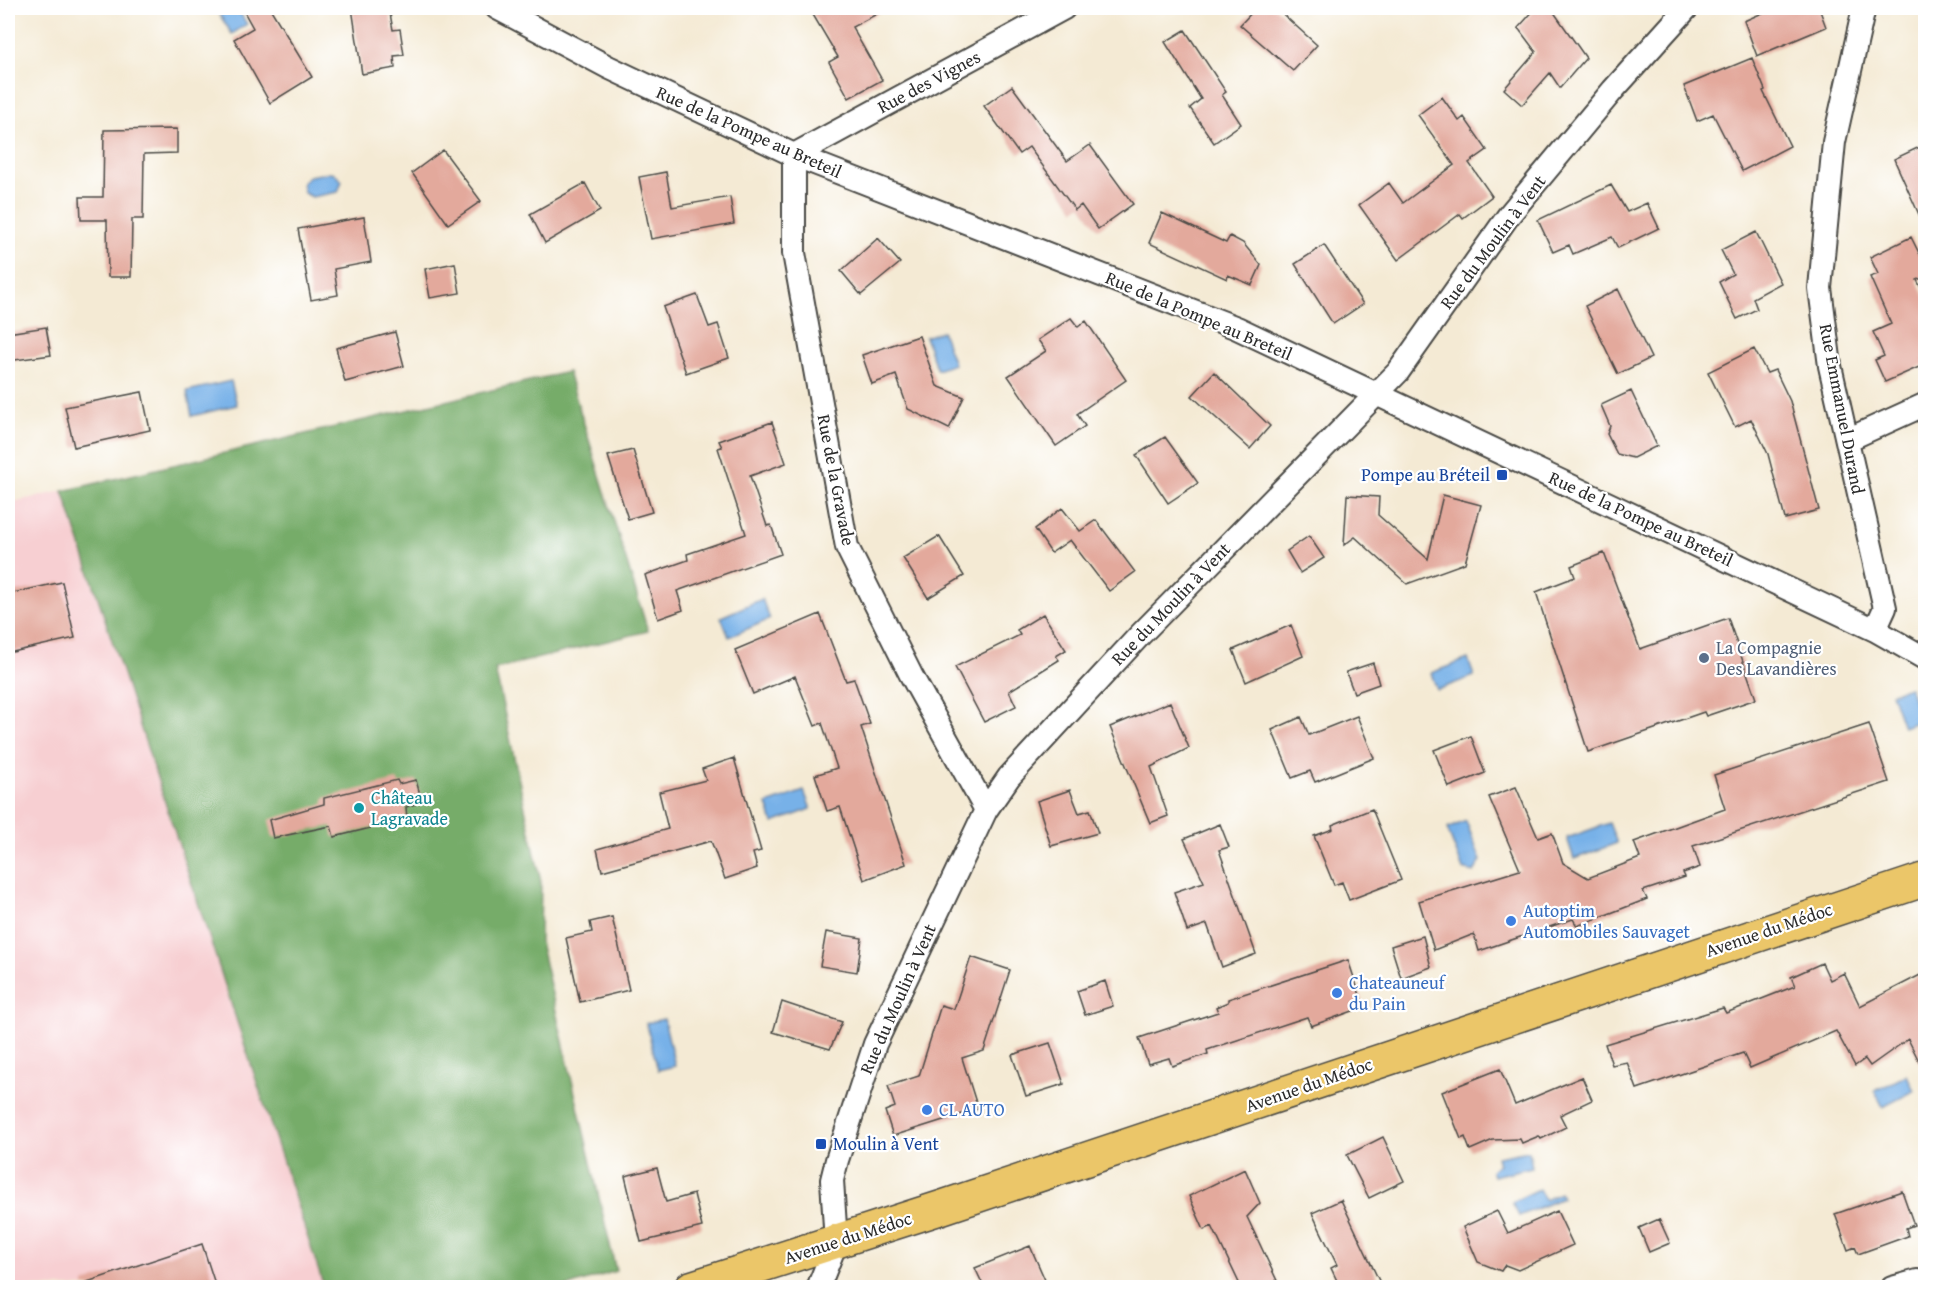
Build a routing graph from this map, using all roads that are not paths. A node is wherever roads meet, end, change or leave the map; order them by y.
1 (497, 8) edge
2 (1064, 8) edge
3 (1687, 8) edge
4 (1864, 8) edge
5 (794, 155) junction
6 (1377, 395) junction
7 (1926, 404) edge
8 (1847, 440) junction
9 (1875, 630) junction
10 (1926, 659) edge
11 (986, 810) junction
12 (1926, 879) edge
13 (836, 1242) junction
14 (1926, 1283) edge
15 (691, 1287) edge
16 (818, 1287) edge
17 (1892, 1287) edge

1 - 5 street, Rue de la Pompe au Breteil
2 - 5 street, Rue des Vignes
3 - 6 street, Rue du Moulin à Vent
4 - 8 street, Rue Emmanuel Durand
5 - 6 street, Rue de la Pompe au Breteil
5 - 11 street, Rue de la Gravade
6 - 9 street, Rue de la Pompe au Breteil
6 - 11 street, Rue du Moulin à Vent
7 - 8 street
8 - 9 street, Rue Emmanuel Durand
9 - 10 street, Rue de la Pompe au Breteil
11 - 13 street, Rue du Moulin à Vent
12 - 13 main road, Avenue du Médoc
13 - 15 main road, Avenue du Médoc
13 - 16 street, Rue du Moulin à Vent
14 - 17 street

